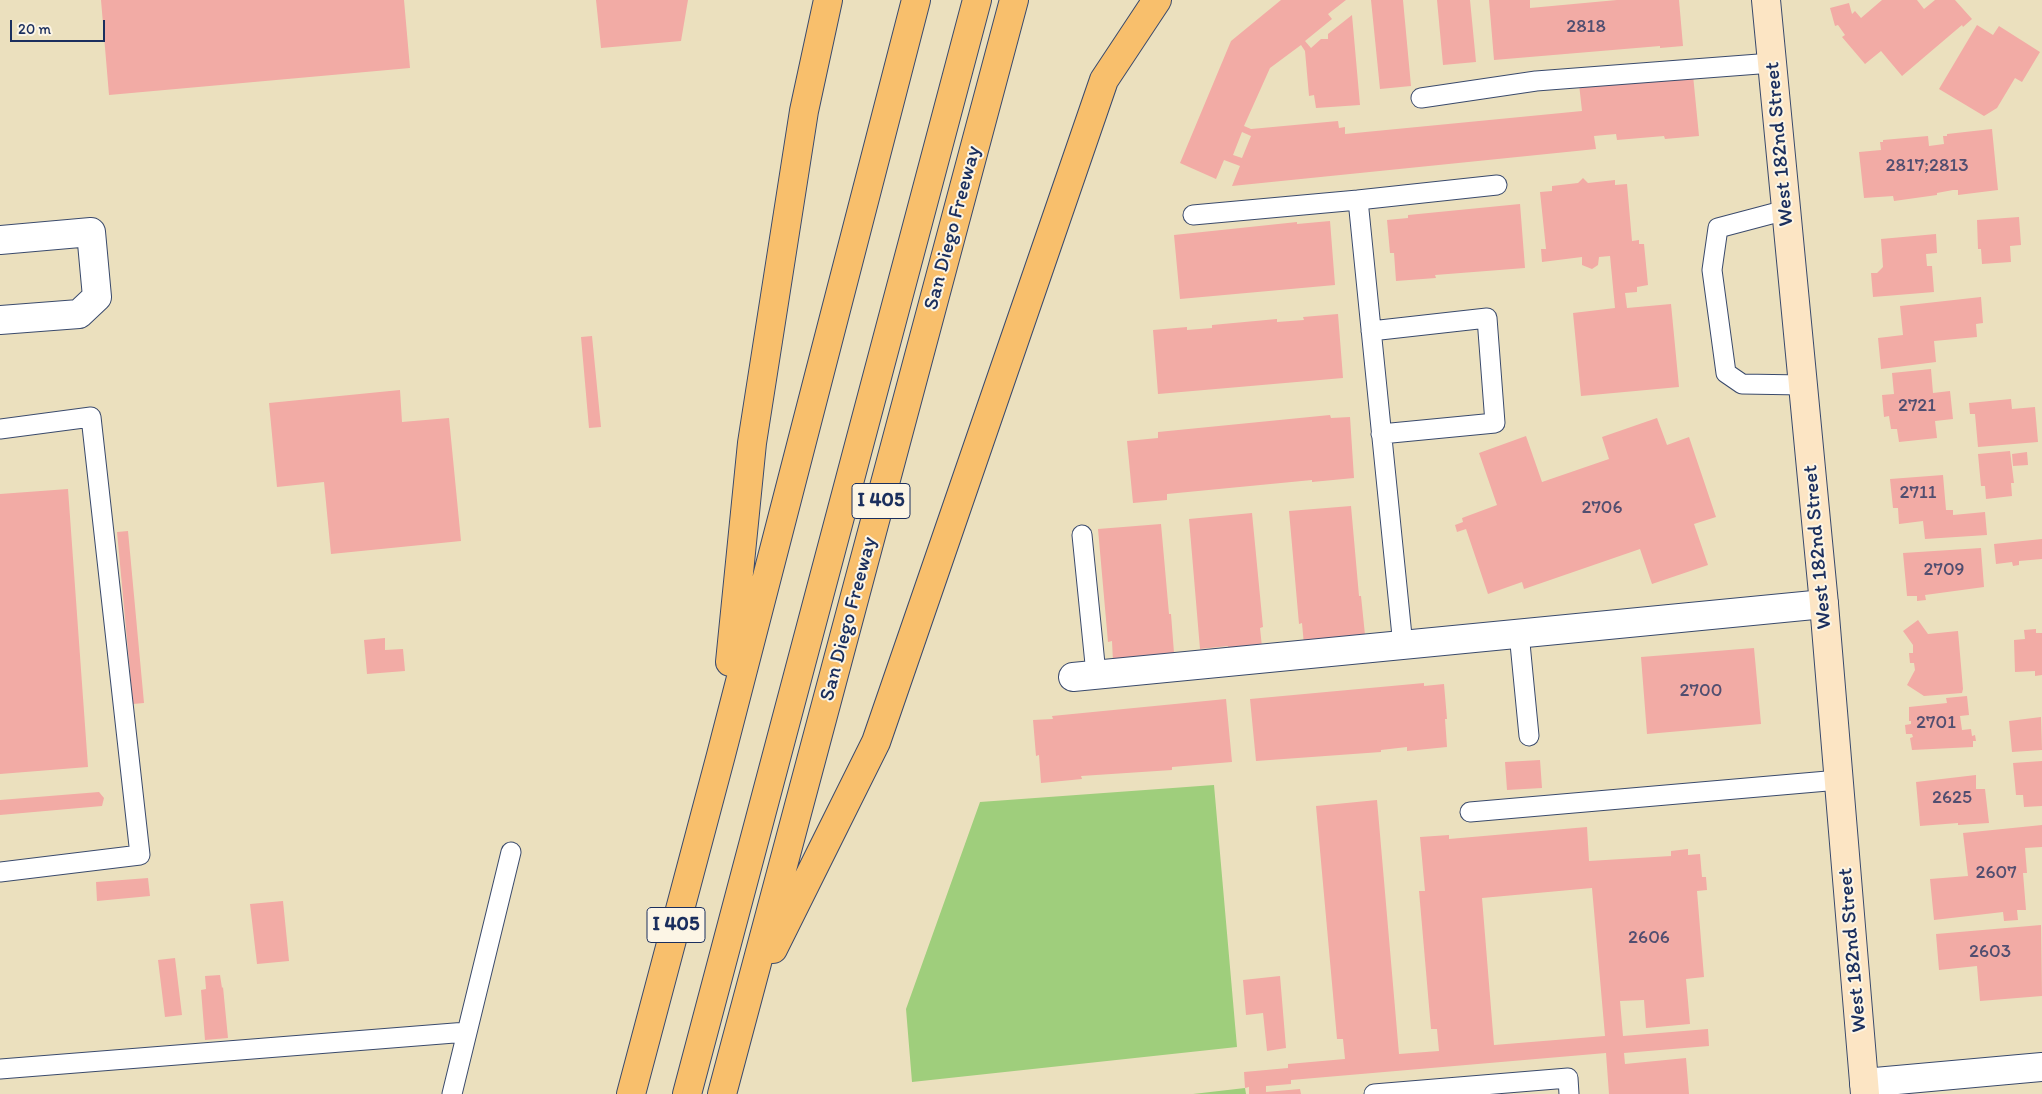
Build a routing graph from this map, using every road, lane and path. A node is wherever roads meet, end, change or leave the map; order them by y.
1 (828, 0) edge
2 (916, 0) edge
3 (977, 0) edge
4 (1014, 0) edge
5 (1156, 0) edge
6 (1766, 0) edge
7 (1772, 63) junction
8 (1421, 98) dead end
9 (1497, 185) dead end
10 (1358, 200) junction
11 (1786, 210) junction
12 (1193, 215) dead end
13 (0, 240) edge
14 (0, 320) edge
15 (1371, 331) junction
16 (1803, 385) junction
17 (0, 429) edge
18 (1381, 434) junction
19 (1082, 535) dead end
20 (1824, 604) junction
21 (1519, 633) junction
22 (1403, 646) junction
23 (1084, 676) joint
24 (1529, 736) dead end
25 (721, 756) junction
26 (1839, 780) junction
27 (1470, 812) dead end
28 (511, 852) dead end
29 (0, 872) edge
30 (747, 1001) junction
31 (467, 1032) junction
32 (2042, 1067) edge
33 (0, 1069) edge
34 (1864, 1088) edge
35 (452, 1094) edge
36 (631, 1094) edge
37 (687, 1094) edge
38 (722, 1094) edge
39 (1374, 1094) edge
40 (1569, 1094) edge

1 - 25 highway
2 - 25 highway, I 405
3 - 37 highway
4 - 30 highway, San Diego Freeway / I 405
5 - 30 highway
6 - 7 main road, West 182nd Street
7 - 8 lane
7 - 11 main road, West 182nd Street
9 - 10 lane
10 - 12 lane
10 - 15 lane
11 - 16 main road, West 182nd Street
11 - 16 lane
13 - 14 street
15 - 18 lane
15 - 18 lane
16 - 20 main road, West 182nd Street
17 - 29 lane
18 - 22 lane
19 - 23 lane
20 - 21 street
20 - 26 main road, West 182nd Street
21 - 22 street
21 - 24 lane
22 - 23 street
25 - 36 highway, I 405
26 - 27 lane
26 - 34 main road, West 182nd Street
28 - 31 lane
30 - 38 highway, San Diego Freeway / I 405
31 - 33 lane
31 - 35 lane
32 - 34 street
39 - 40 lane

